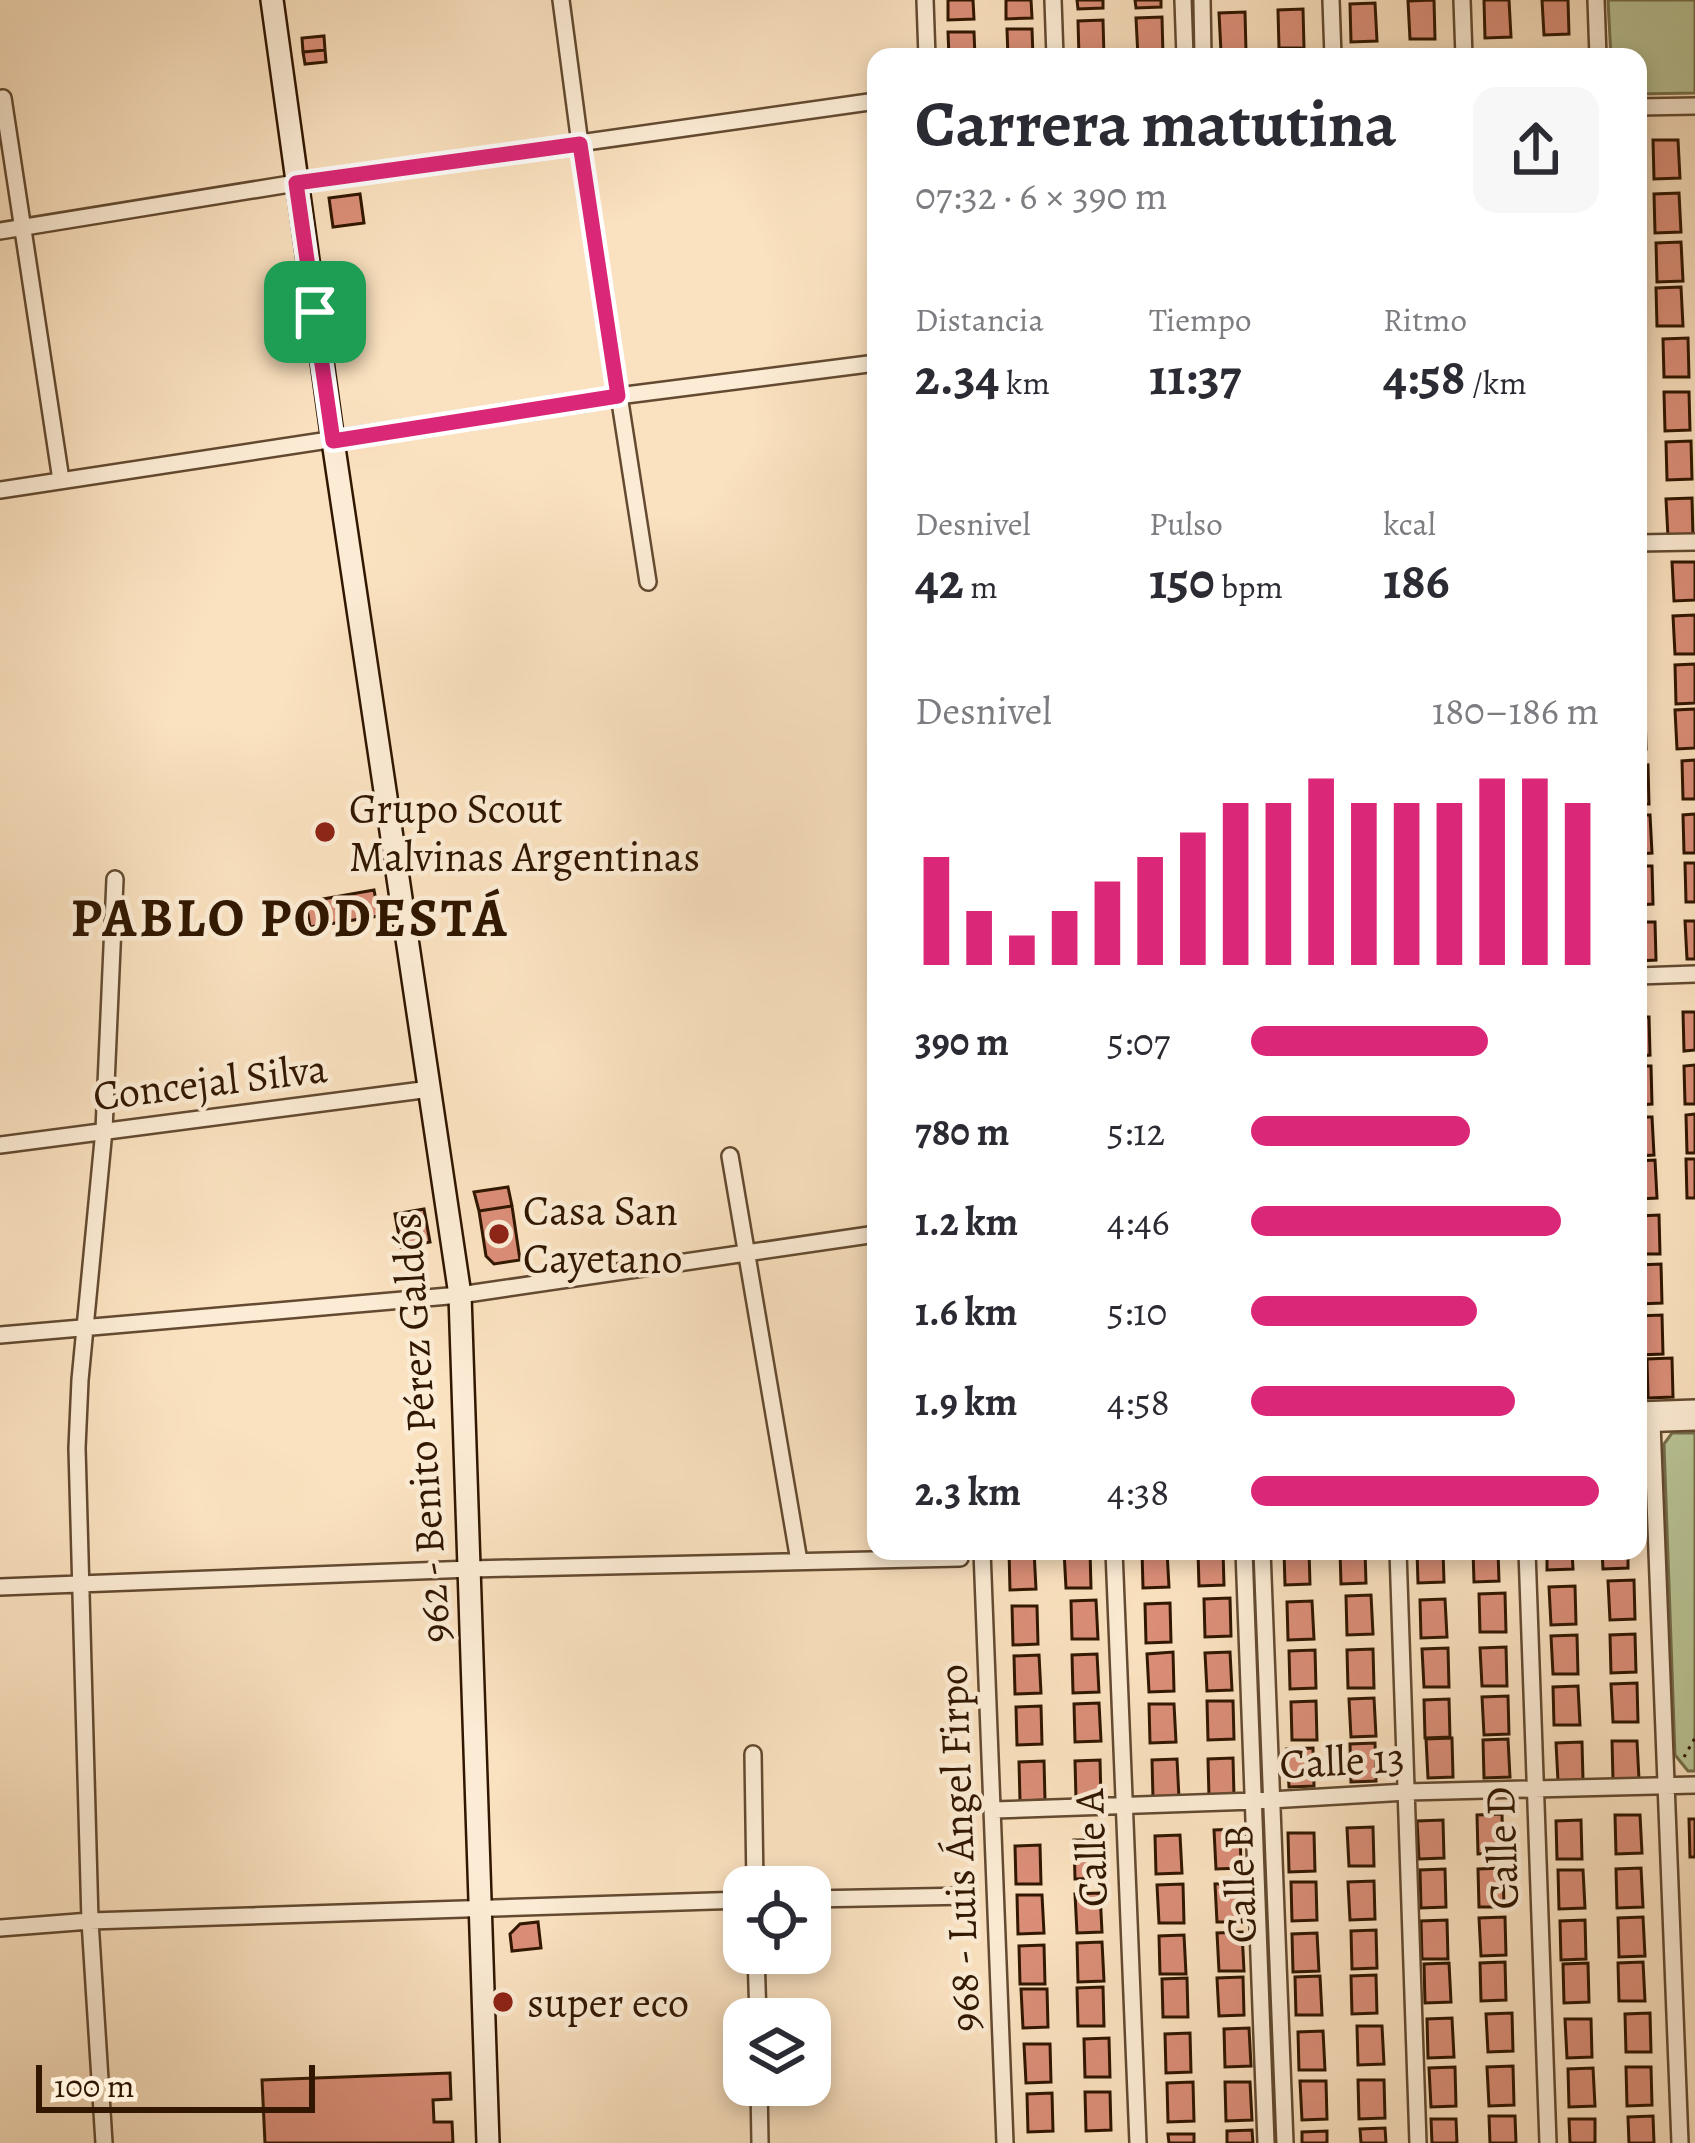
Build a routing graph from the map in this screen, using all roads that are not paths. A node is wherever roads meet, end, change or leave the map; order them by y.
1 (272, 0) edge
2 (561, 0) edge
3 (925, 0) edge
4 (1053, 0) edge
5 (1183, 0) edge
6 (1202, 0) edge
7 (1331, 0) edge
8 (1462, 0) edge
9 (1596, 0) edge
10 (927, 48) edge
11 (1055, 48) edge
12 (1185, 48) edge
13 (1203, 48) edge
14 (1334, 48) edge
15 (1464, 48) edge
16 (1598, 48) edge
17 (3, 98) edge
18 (867, 102) edge
19 (1695, 106) edge
20 (1647, 107) edge
21 (580, 144) junction
22 (296, 183) junction
23 (21, 228) junction
24 (0, 231) edge
25 (867, 364) edge
26 (618, 396) junction
27 (333, 441) junction
28 (61, 480) junction
29 (0, 490) edge
30 (1695, 542) edge
31 (1647, 543) edge
32 (648, 582) dead end
33 (115, 879) dead end
34 (1695, 974) edge
35 (1647, 976) edge
36 (430, 1089) junction
37 (104, 1130) junction
38 (0, 1145) edge
39 (730, 1156) dead end
40 (867, 1235) edge
41 (747, 1254) junction
42 (460, 1295) junction
43 (87, 1326) junction
44 (0, 1335) edge
45 (1695, 1408) edge
46 (1647, 1409) edge
47 (1695, 1422) edge
48 (1647, 1424) edge
49 (1647, 1457) edge
50 (867, 1558) edge
51 (982, 1560) edge
52 (1114, 1560) edge
53 (1245, 1560) edge
54 (1262, 1560) edge
55 (1398, 1560) edge
56 (1527, 1560) edge
57 (799, 1561) junction
58 (471, 1569) junction
59 (83, 1585) junction
60 (0, 1587) edge
61 (752, 1754) dead end
62 (1695, 1785) edge
63 (1667, 1786) junction
64 (1534, 1788) junction
65 (1407, 1792) junction
66 (1263, 1800) junction
67 (1124, 1806) junction
68 (994, 1810) junction
69 (755, 1866) edge
70 (969, 1897) dead end
71 (831, 1899) edge
72 (723, 1901) edge
73 (481, 1910) junction
74 (90, 1922) junction
75 (0, 1928) edge
76 (759, 2106) edge
77 (104, 2143) edge
78 (488, 2143) edge
79 (760, 2143) edge
80 (1005, 2143) edge
81 (1138, 2143) edge
82 (1266, 2143) edge
83 (1285, 2143) edge
84 (1418, 2143) edge
85 (1548, 2143) edge
86 (1680, 2143) edge

1 - 22 main road, 962 - Benito Pérez Galdós
2 - 21 street
3 - 10 street
4 - 11 street
5 - 12 street
6 - 13 street
7 - 14 street
8 - 15 street
9 - 16 street
17 - 23 street
18 - 21 street
19 - 20 street
21 - 22 street
21 - 26 street
22 - 23 street
22 - 27 main road, 962 - Benito Pérez Galdós
23 - 24 street
23 - 28 street
25 - 26 street
26 - 27 street
26 - 32 street
27 - 28 street
27 - 36 main road, 962 - Benito Pérez Galdós
28 - 29 street
30 - 31 street
33 - 37 street
34 - 35 street
36 - 37 street, Concejal Silva
36 - 42 main road, 962 - Benito Pérez Galdós
37 - 38 street, Concejal Silva
37 - 43 street
39 - 41 street
40 - 41 street
41 - 42 street
41 - 57 street
42 - 43 street
42 - 58 main road, 962 - Benito Pérez Galdós
43 - 44 street
43 - 59 street
45 - 46 street
47 - 48 street
49 - 63 street
50 - 57 street
51 - 68 street, 968 - Luis Ángel Firpo
52 - 67 street, Calle A
53 - 66 street, Calle B
54 - 66 street, Calle B
55 - 65 street
56 - 64 street, Calle D
57 - 58 street
58 - 59 street
58 - 73 main road, 962 - Benito Pérez Galdós
59 - 60 street
59 - 74 street
61 - 69 street
62 - 63 street, Calle 13
63 - 64 street, Calle 13
63 - 86 street
64 - 65 street, Calle 13
64 - 85 street, Calle D
65 - 66 street, Calle 13
65 - 84 street
66 - 67 street, Calle 13
66 - 82 street, Calle B
66 - 83 street, Calle B
67 - 68 street, Calle 13
67 - 81 street, Calle A
68 - 80 street, 968 - Luis Ángel Firpo
70 - 71 street
72 - 73 street
73 - 74 street
73 - 78 main road, 962 - Benito Pérez Galdós
74 - 75 street
74 - 77 street
76 - 79 street

